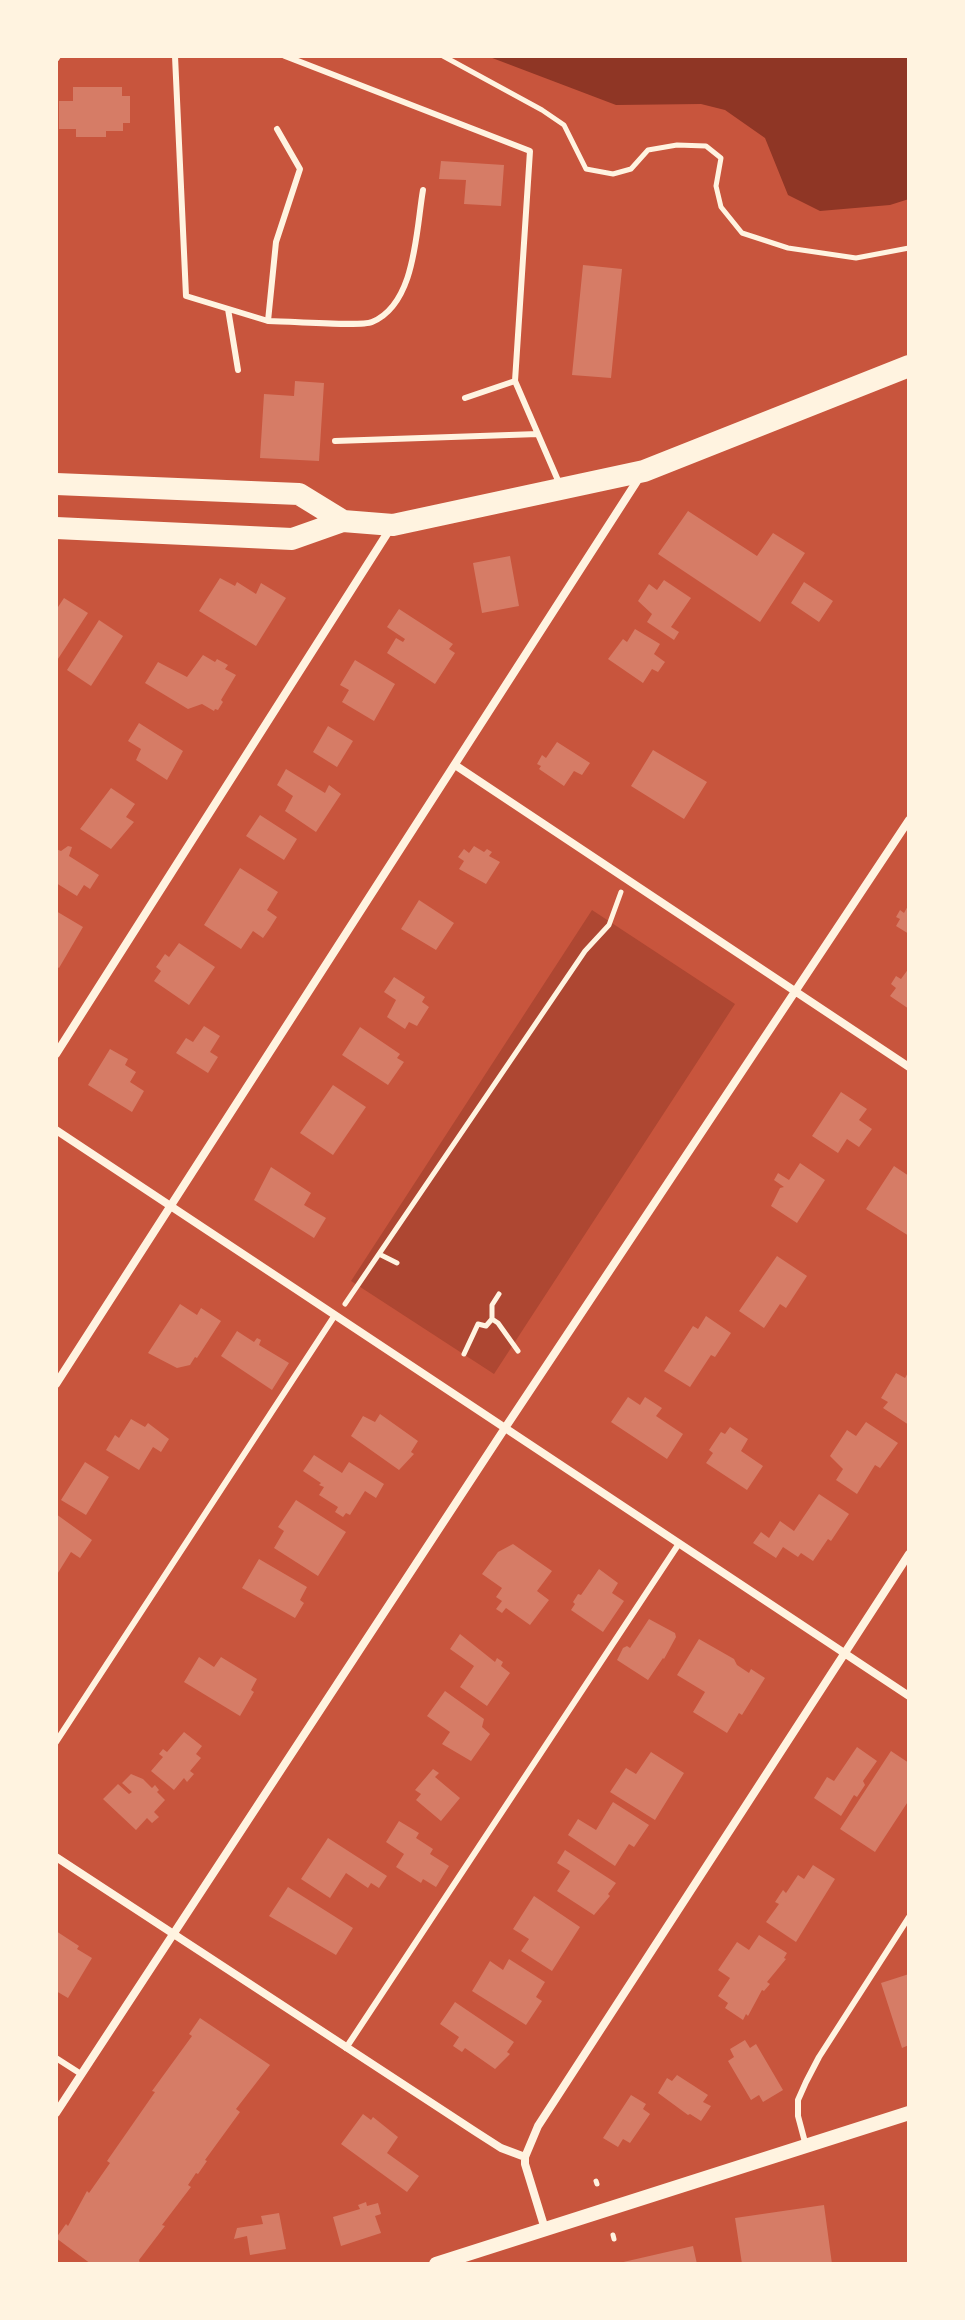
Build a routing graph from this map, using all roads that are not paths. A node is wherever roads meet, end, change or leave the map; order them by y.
1 (175, 56) edge
2 (285, 56) edge
3 (277, 129) dead end
4 (423, 190) dead end
5 (228, 309) junction
6 (268, 321) junction
7 (909, 366) edge
8 (238, 370) dead end
9 (515, 381) junction
10 (465, 398) dead end
11 (538, 434) junction
12 (335, 441) dead end
13 (644, 471) junction
14 (56, 484) edge
15 (562, 489) junction
16 (343, 521) junction
17 (393, 525) junction
18 (56, 528) edge
19 (455, 765) junction
20 (909, 820) edge
21 (796, 992) junction
22 (56, 1054) edge
23 (909, 1067) edge
24 (56, 1130) edge
25 (170, 1206) junction
26 (335, 1315) junction
27 (56, 1384) edge
28 (505, 1428) junction
29 (678, 1545) junction
30 (909, 1554) edge
31 (844, 1652) junction
32 (909, 1696) edge
33 (56, 1742) edge
34 (56, 1857) edge
35 (909, 1917) edge
36 (173, 1934) junction
37 (346, 2048) junction
38 (56, 2058) edge
39 (81, 2074) junction
40 (56, 2113) edge
41 (909, 2113) edge
42 (806, 2146) junction
43 (525, 2157) junction
44 (545, 2229) junction
45 (436, 2264) edge

1 - 5 lane
2 - 9 lane
3 - 6 lane
4 - 6 lane
5 - 6 lane
5 - 8 lane
7 - 13 highway
9 - 10 lane
9 - 11 lane
11 - 12 lane
11 - 15 lane
13 - 15 highway
13 - 19 street
14 - 16 highway
15 - 17 highway
16 - 17 highway
16 - 18 highway
17 - 22 street
19 - 21 street
19 - 25 street
20 - 21 street
21 - 23 street
21 - 28 street
24 - 25 street
25 - 26 street
25 - 27 street
26 - 28 street
26 - 33 lane
28 - 29 street
28 - 36 street
29 - 31 street
29 - 37 lane
30 - 31 street
31 - 32 street
31 - 43 street
34 - 36 street
35 - 42 lane
36 - 37 street
36 - 39 street
37 - 43 street
38 - 39 lane
39 - 40 street
41 - 42 street
42 - 44 street
43 - 44 street
44 - 45 street

